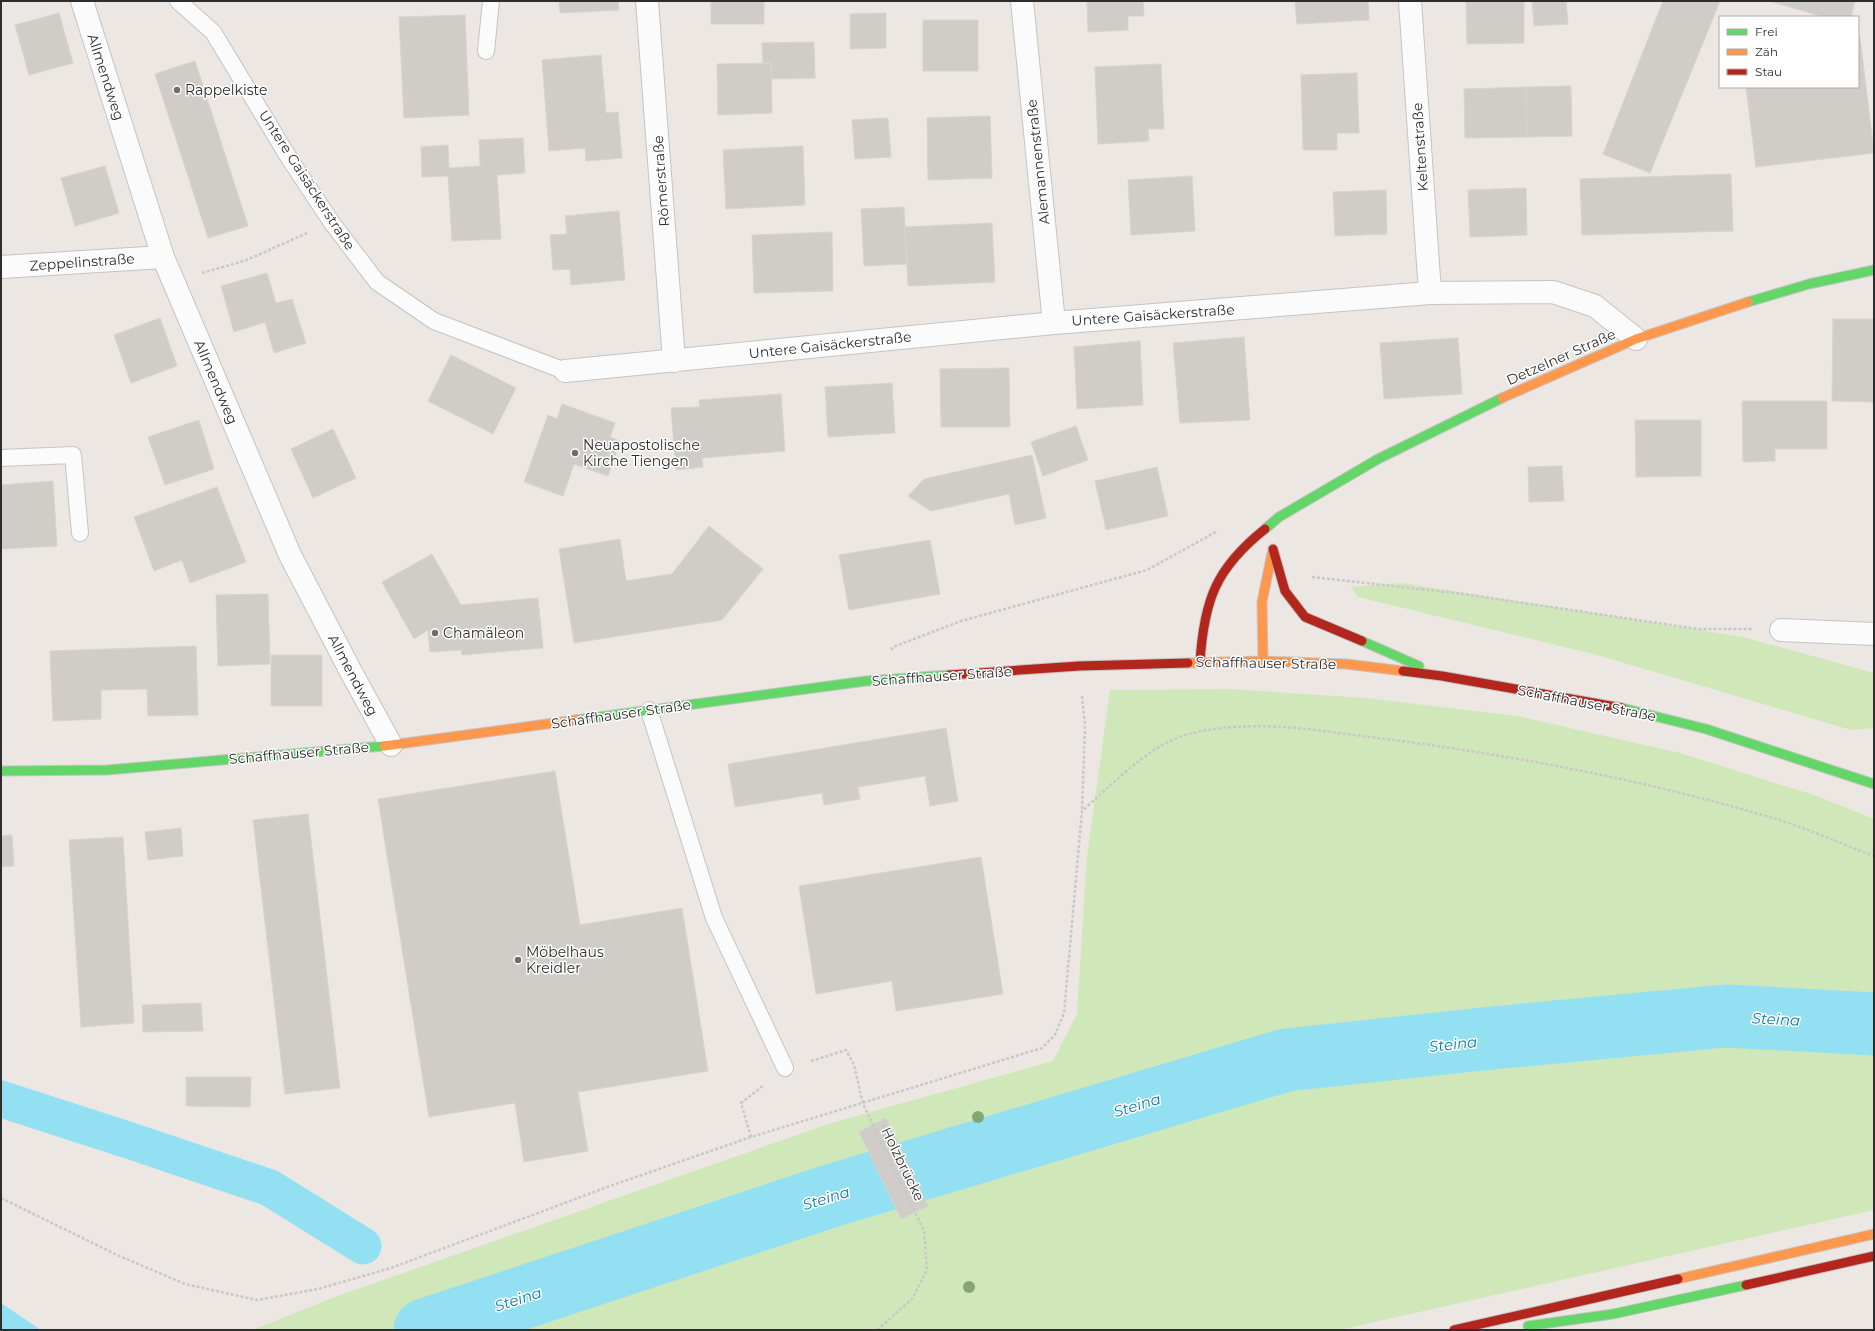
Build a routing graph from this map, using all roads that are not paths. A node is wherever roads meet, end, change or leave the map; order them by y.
1 (82, 1) edge
2 (178, 1) edge
3 (491, 1) edge
4 (647, 1) edge
5 (1022, 1) edge
6 (1410, 1) edge
7 (486, 51) dead end
8 (163, 257) junction
9 (1, 267) edge
10 (1874, 270) edge
11 (1430, 293) junction
12 (1054, 323) junction
13 (1636, 339) junction
14 (674, 361) junction
15 (565, 371) joint
16 (1, 458) edge
17 (1279, 517) junction
18 (80, 533) dead end
19 (1273, 549) junction
20 (1781, 630) road end
21 (1874, 634) edge
22 (1263, 661) junction
23 (1200, 662) junction
24 (1442, 676) junction
25 (649, 710) junction
26 (391, 745) junction
27 (1, 771) edge
28 (1874, 784) edge
29 (785, 1068) road end
30 (1874, 1234) edge
31 (1874, 1256) edge
32 (1521, 1327) dead end
33 (1454, 1330) edge

1 - 8 street, Allmendweg
2 - 15 lane, Untere Gaisäckerstraße
3 - 7 lane
4 - 14 street, Römerstraße
5 - 12 street, Alemannenstraße
6 - 11 street, Keltenstraße
8 - 9 street, Zeppelinstraße
8 - 26 street, Allmendweg
10 - 13 main road, Detzelner Straße
11 - 12 street, Untere Gaisäckerstraße
11 - 13 street, Untere Gaisäckerstraße
12 - 14 street, Untere Gaisäckerstraße
13 - 17 main road, Detzelner Straße
14 - 15 street, Untere Gaisäckerstraße
16 - 18 lane
17 - 19 main road
17 - 23 main road, Detzelner Straße
19 - 22 main road
19 - 24 main road
20 - 21 street
22 - 23 main road, Schaffhauser Straße
22 - 24 main road, Schaffhauser Straße
23 - 25 main road, Schaffhauser Straße
24 - 28 main road, Schaffhauser Straße
25 - 26 main road, Schaffhauser Straße
25 - 29 lane
26 - 27 main road, Schaffhauser Straße
30 - 33 main road
31 - 32 main road

